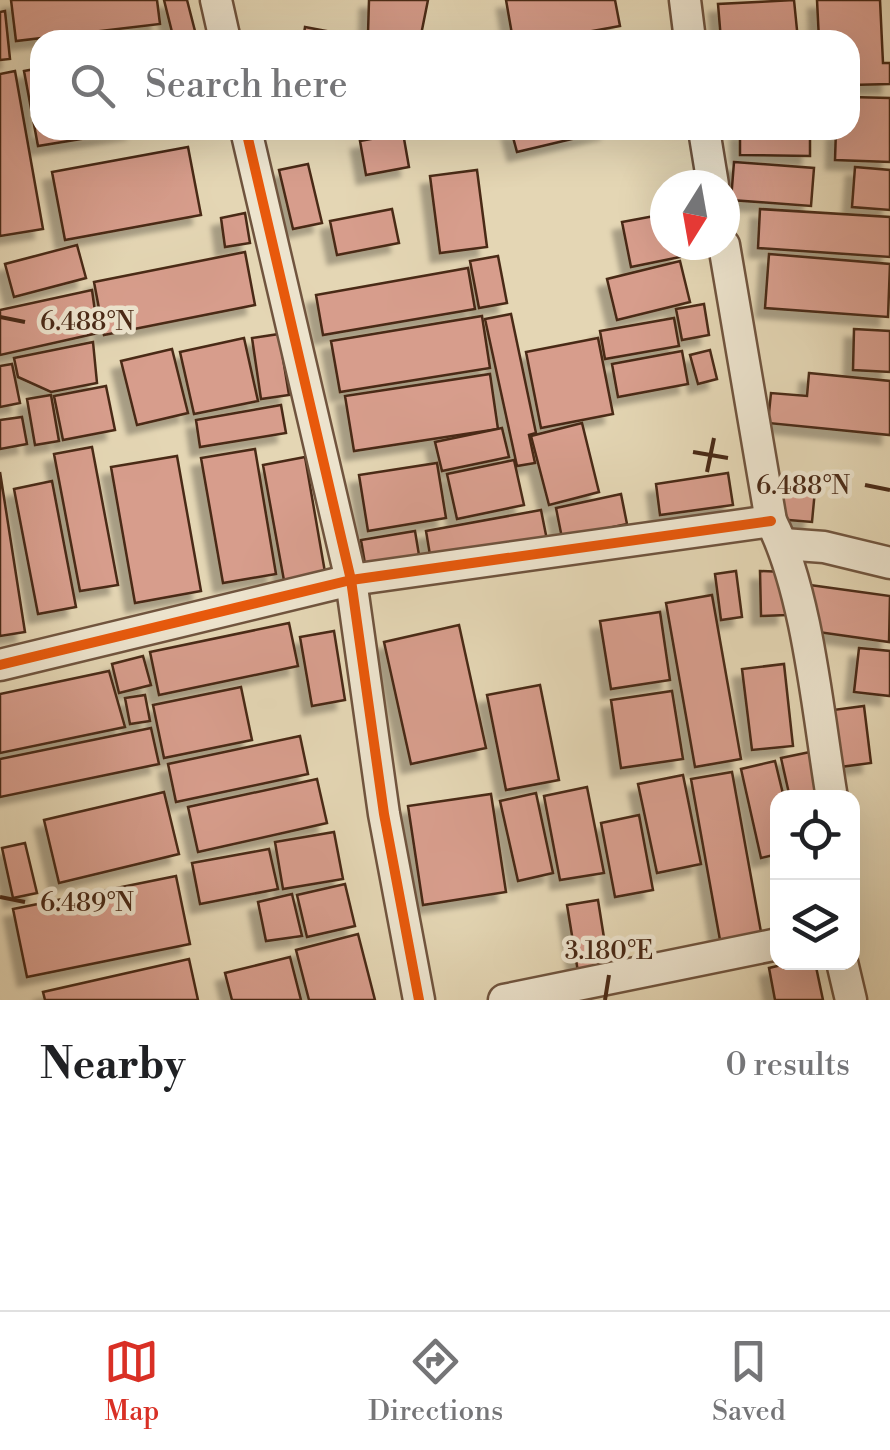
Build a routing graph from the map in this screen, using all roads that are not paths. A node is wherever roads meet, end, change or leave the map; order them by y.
1 (216, 0) edge
2 (686, 0) edge
3 (223, 30) edge
4 (689, 30) edge
5 (248, 140) edge
6 (706, 140) edge
7 (711, 170) edge
8 (727, 260) edge
9 (777, 532) junction
10 (890, 564) edge
11 (351, 580) junction
12 (0, 664) edge
13 (830, 790) edge
14 (770, 946) edge
15 (844, 970) edge
16 (419, 1000) edge
17 (504, 1000) edge
18 (851, 1000) edge

1 - 3 street
2 - 4 street
5 - 11 street
6 - 7 street
8 - 9 street
9 - 10 street
9 - 11 street
9 - 13 street
11 - 12 street
11 - 16 street
14 - 17 street
15 - 18 street

